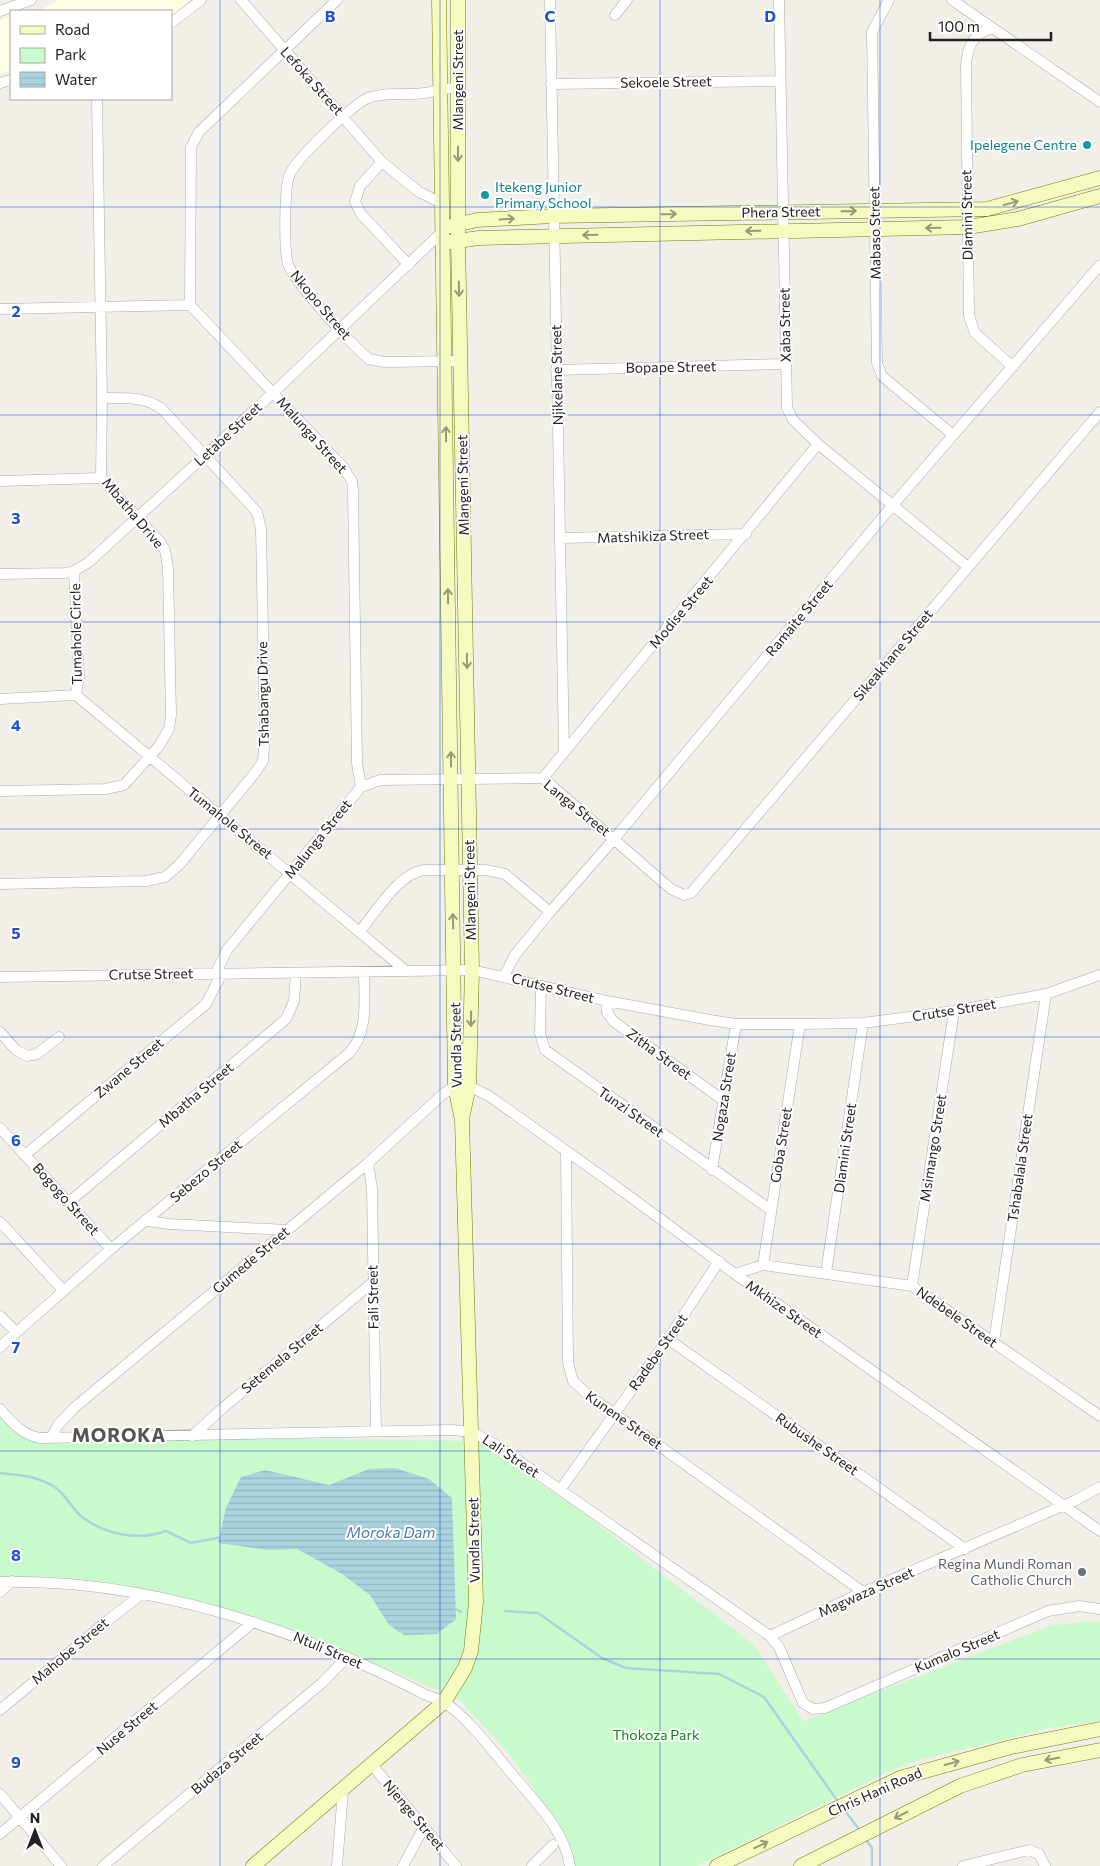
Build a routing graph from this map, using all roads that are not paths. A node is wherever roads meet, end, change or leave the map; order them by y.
1 (31, 0) edge
2 (201, 0) edge
3 (240, 0) edge
4 (337, 0) edge
5 (438, 0) edge
6 (458, 0) edge
7 (550, 0) edge
8 (627, 0) edge
9 (779, 0) edge
10 (889, 0) edge
11 (952, 0) edge
12 (0, 11) edge
13 (616, 14) dead end
14 (172, 22) edge
15 (993, 28) junction
16 (284, 50) junction
17 (780, 81) junction
18 (551, 84) junction
19 (458, 88) junction
20 (440, 95) junction
21 (97, 100) edge
22 (1100, 102) edge
23 (458, 103) junction
24 (344, 116) junction
25 (382, 162) junction
26 (1100, 178) edge
27 (1100, 196) edge
28 (442, 203) junction
29 (875, 211) junction
30 (967, 211) junction
31 (783, 212) junction
32 (553, 216) junction
33 (458, 223) junction
34 (968, 227) junction
35 (876, 229) junction
36 (783, 230) junction
37 (554, 236) junction
38 (443, 238) junction
39 (458, 240) junction
40 (409, 264) junction
41 (1100, 266) edge
42 (190, 305) junction
43 (101, 308) junction
44 (0, 309) edge
45 (341, 329) junction
46 (445, 362) junction
47 (461, 362) junction
48 (785, 364) junction
49 (1013, 367) junction
50 (556, 370) junction
51 (274, 392) junction
52 (102, 398) junction
53 (1100, 412) edge
54 (953, 435) junction
55 (818, 444) junction
56 (206, 454) junction
57 (101, 478) junction
58 (0, 481) edge
59 (892, 506) junction
60 (138, 517) junction
61 (746, 534) junction
62 (560, 538) junction
63 (968, 568) junction
64 (74, 571) junction
65 (0, 574) edge
66 (76, 695) junction
67 (0, 699) edge
68 (564, 751) junction
69 (150, 757) junction
70 (543, 778) junction
71 (452, 779) junction
72 (469, 779) junction
73 (361, 787) junction
74 (0, 791) edge
75 (220, 814) junction
76 (614, 839) junction
77 (451, 870) junction
78 (469, 870) junction
79 (290, 872) junction
80 (0, 884) edge
81 (684, 895) joint
82 (550, 912) junction
83 (360, 931) junction
84 (455, 970) junction
85 (472, 970) junction
86 (406, 971) junction
87 (364, 972) junction
88 (219, 973) junction
89 (296, 973) junction
90 (1100, 975) edge
91 (504, 976) junction
92 (0, 977) edge
93 (541, 986) junction
94 (1046, 994) junction
95 (607, 1001) junction
96 (954, 1011) junction
97 (864, 1023) junction
98 (736, 1024) junction
99 (800, 1024) junction
100 (0, 1032) edge
101 (59, 1036) dead end
102 (455, 1086) junction
103 (469, 1086) junction
104 (723, 1100) junction
105 (462, 1120) junction
106 (0, 1128) edge
107 (566, 1152) junction
108 (25, 1155) junction
109 (368, 1163) junction
110 (712, 1170) junction
111 (69, 1202) junction
112 (771, 1210) junction
113 (147, 1221) junction
114 (0, 1222) edge
115 (288, 1230) junction
116 (111, 1249) junction
117 (719, 1261) junction
118 (763, 1266) junction
119 (826, 1273) junction
120 (736, 1274) junction
121 (373, 1282) junction
122 (912, 1286) junction
123 (63, 1290) junction
124 (0, 1316) edge
125 (16, 1332) junction
126 (668, 1339) junction
127 (994, 1342) junction
128 (0, 1347) edge
129 (0, 1409) edge
130 (615, 1413) junction
131 (1100, 1416) edge
132 (376, 1431) junction
133 (472, 1432) junction
134 (192, 1436) junction
135 (51, 1438) junction
136 (1100, 1487) edge
137 (560, 1490) junction
138 (1063, 1505) junction
139 (1100, 1531) edge
140 (965, 1549) junction
141 (0, 1582) edge
142 (12, 1582) junction
143 (0, 1592) edge
144 (863, 1592) junction
145 (142, 1594) junction
146 (1100, 1609) edge
147 (254, 1622) junction
148 (770, 1636) junction
149 (347, 1657) junction
150 (444, 1702) junction
151 (817, 1709) joint
152 (0, 1710) edge
153 (1100, 1730) edge
154 (1100, 1750) edge
155 (372, 1765) junction
156 (343, 1791) junction
157 (0, 1794) edge
158 (20, 1817) junction
159 (424, 1827) junction
160 (0, 1834) edge
161 (552, 1845) dead end
162 (62, 1866) edge
163 (103, 1866) edge
164 (254, 1866) edge
165 (337, 1866) edge
166 (403, 1866) edge
167 (456, 1866) edge
168 (532, 1866) edge
169 (570, 1866) edge
170 (717, 1866) edge
171 (801, 1866) edge
172 (963, 1866) edge
173 (1045, 1866) edge

1 - 12 street
2 - 14 street
3 - 16 street, Lefoka Street
4 - 16 street
5 - 20 street, Mlangeni Street
6 - 19 street, Mlangeni Street
7 - 18 street, Njikelane Street
8 - 13 street
9 - 17 street, Xaba Street
10 - 29 street, Mabaso Street
11 - 15 street
15 - 22 street
15 - 30 street, Dlamini Street
16 - 24 street, Lefoka Street
16 - 42 street
17 - 18 street, Sekoele Street
17 - 31 street, Xaba Street
18 - 32 street, Njikelane Street
19 - 20 street
19 - 23 street, Mlangeni Street
20 - 23 street
20 - 24 street, Nkopo Street
20 - 28 street, Mlangeni Street
21 - 43 street, Mbatha Drive
23 -> 33 street, Mlangeni Street
24 - 25 street, Lefoka Street
24 - 45 street, Nkopo Street
25 - 28 street, Lefoka Street
25 - 40 street
30 -> 26 street, Phera Street
27 - 34 street, Phera Street
28 - 38 street, Mlangeni Street
29 - 30 street, Phera Street
31 -> 29 street, Phera Street
29 - 35 street, Mabaso Street
30 - 34 street, Dlamini Street
32 -> 31 street, Phera Street
31 - 36 street, Xaba Street
33 -> 32 street, Phera Street
32 - 37 street, Njikelane Street
33 - 38 street
33 - 39 street, Mlangeni Street
34 -> 35 street, Phera Street
34 - 49 street, Dlamini Street
35 - 36 street, Phera Street
35 - 54 street, Mabaso Street
36 -> 37 street, Phera Street
36 - 48 street, Xaba Street
37 - 39 street, Phera Street
37 - 50 street, Njikelane Street
38 - 39 street, Phera Street
38 - 40 street, Letabe Street
38 - 46 street, Mlangeni Street
39 -> 47 street, Mlangeni Street
40 - 45 street, Letabe Street
41 - 49 street, Ramaite Street
42 - 43 street
42 - 51 street, Malunga Street
43 - 44 street
43 - 52 street, Mbatha Drive
45 - 46 street, Nkopo Street
45 - 51 street, Letabe Street
46 - 47 street, Nkopo Street
71 -> 46 street, Mlangeni Street
47 -> 72 street, Mlangeni Street
48 - 50 street, Bopape Street
48 - 55 street, Xaba Street
49 - 54 street, Ramaite Street
50 - 62 street, Njikelane Street
51 - 56 street, Letabe Street
51 - 73 street, Malunga Street
52 - 56 street, Tshabangu Drive
52 - 57 street, Mbatha Drive
53 - 63 street, Sikeakhane Street
54 - 59 street, Ramaite Street
55 - 59 street, Xaba Street
55 - 61 street, Modise Street
56 - 60 street, Letabe Street
56 - 75 street, Tshabangu Drive
57 - 58 street
57 - 60 street, Mbatha Drive
59 - 63 street, Xaba Street
59 - 76 street, Ramaite Street
60 - 64 street, Letabe Street
60 - 69 street, Mbatha Drive
61 - 62 street, Matshikiza Street
61 - 68 street, Modise Street
62 - 68 street, Njikelane Street
63 - 81 street, Sikeakhane Street
64 - 65 street, Tumahole Circle
64 - 66 street, Tumahole Circle
66 - 67 street, Tumahole Circle
66 - 69 street, Tumahole Street
68 - 70 street, Modise Street
69 - 74 street, Mbatha Drive
69 - 75 street, Tumahole Street
70 - 72 street, Langa Street
70 - 76 street, Langa Street
71 - 72 street, Langa Street
71 - 73 street, Langa Street
71 - 77 street, Mlangeni Street
72 - 78 street, Mlangeni Street
73 - 79 street, Malunga Street
75 - 79 street, Tumahole Street
75 - 80 street, Tshabangu Drive
76 - 81 street, Langa Street
76 - 82 street, Ramaite Street
77 - 78 street
77 - 83 street
84 -> 77 street, Mlangeni Street
78 - 82 street
78 - 85 street, Mlangeni Street
79 - 83 street, Tumahole Street
79 - 88 street, Malunga Street
82 - 91 street, Ramaite Street
83 - 86 street, Tumahole Street
84 - 85 street, Crutse Street
84 - 86 street, Crutse Street
84 - 102 street, Vundla Street
85 - 91 street, Crutse Street
85 -> 103 street, Vundla Street
86 - 87 street, Crutse Street
87 - 89 street, Crutse Street
87 - 113 street, Sebezo Street
88 - 89 street, Crutse Street
88 - 92 street, Crutse Street
88 - 108 street, Zwane Street
89 - 111 street, Mbatha Street
90 - 94 street, Crutse Street
91 - 93 street, Crutse Street
93 - 95 street, Crutse Street
93 - 110 street, Tunzi Street
94 - 96 street, Crutse Street
94 - 127 street, Tshabalala Street
95 - 98 street, Crutse Street
95 - 104 street, Zitha Street
96 - 97 street, Crutse Street
96 - 122 street, Msimango Street
97 - 99 street, Crutse Street
97 - 119 street, Dlamini Street
98 - 99 street, Crutse Street
98 - 104 street, Nogaza Street
99 - 112 street, Goba Street
100 - 101 street
102 - 103 street
102 - 105 street, Vundla Street
102 - 109 street, Gumede Street
103 - 105 street, Vundla Street
103 - 107 street, Mkhize Street
104 - 110 street, Nogaza Street
105 - 133 street, Vundla Street
106 - 108 street, Bogogo Street
107 - 117 street, Mkhize Street
107 - 130 street, Kunene Street
108 - 111 street, Bogogo Street
109 - 115 street, Gumede Street
109 - 121 street, Fali Street
110 - 112 street, Tunzi Street
111 - 116 street, Bogogo Street
112 - 118 street, Goba Street
113 - 115 street
113 - 116 street, Sebezo Street
114 - 123 street
115 - 135 street, Gumede Street
116 - 123 street, Sebezo Street
117 - 120 street, Mkhize Street
117 - 126 street, Radebe Street
118 - 119 street, Ndebele Street
118 - 120 street, Ndebele Street
119 - 122 street, Ndebele Street
120 - 138 street, Mkhize Street
121 - 132 street, Fali Street
121 - 134 street, Setemela Street
122 - 127 street, Ndebele Street
123 - 125 street, Sebezo Street
124 - 125 street
125 - 128 street, Sebezo Street
126 - 130 street, Radebe Street
126 - 140 street, Rubushe Street
127 - 131 street, Ndebele Street
129 - 135 street, Lali Street
130 - 137 street, Radebe Street
130 - 144 street, Kunene Street
132 - 133 street, Lali Street
132 - 134 street, Lali Street
133 - 137 street, Lali Street
133 - 150 street, Vundla Street
134 - 135 street, Lali Street
136 - 138 street, Magwaza Street
137 - 148 street, Lali Street
138 - 139 street, Mkhize Street
138 - 140 street, Magwaza Street
140 - 144 street, Magwaza Street
141 - 142 street, Ntuli Street
142 - 143 street
142 - 145 street, Ntuli Street
144 - 148 street, Magwaza Street
145 - 147 street, Ntuli Street
145 - 152 street, Mahobe Street
146 - 151 street, Kumalo Street
147 - 149 street, Ntuli Street
147 - 158 street, Nuse Street
148 - 151 street, Lali Street
149 - 150 street, Ntuli Street
149 - 163 street, Budaza Street
150 - 155 street, Vundla Street
150 - 169 street, Ntuli Street
170 -> 153 street, Chris Hani Road
154 -> 171 street
155 - 156 street, Vundla Street
155 - 159 street, Njenge Street
156 - 164 street, Vundla Street
156 - 165 street
157 - 158 street
158 - 160 street, Nuse Street
158 - 162 street
159 - 166 street
159 - 167 street, Njenge Street
161 - 168 street
172 - 173 street

